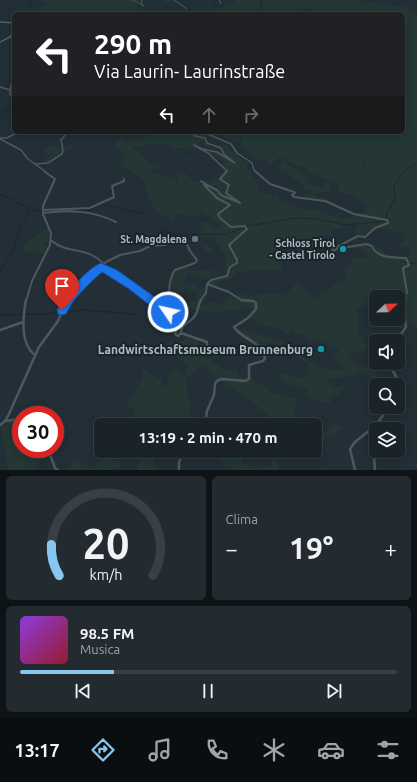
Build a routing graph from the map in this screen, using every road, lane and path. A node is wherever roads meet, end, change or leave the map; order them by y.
1 (133, 0) edge
2 (142, 0) edge
3 (174, 0) edge
4 (219, 0) edge
5 (220, 4) dead end
6 (187, 9) dead end
7 (0, 22) edge
8 (12, 23) edge
9 (12, 34) edge
10 (0, 42) edge
11 (11, 85) dead end
12 (0, 87) edge
13 (10, 90) junction
14 (12, 96) edge
15 (14, 134) edge
16 (66, 134) edge
17 (192, 134) edge
18 (204, 134) edge
19 (0, 139) edge
20 (36, 164) junction
21 (124, 179) dead end
22 (201, 181) dead end
23 (206, 184) junction
24 (43, 212) junction
25 (116, 222) dead end
26 (52, 241) junction
27 (104, 264) junction
28 (101, 267) junction
29 (207, 284) junction
30 (407, 293) tunnel mouth
31 (176, 308) junction
32 (405, 318) edge
33 (23, 322) junction
34 (0, 330) edge
35 (181, 333) junction
36 (401, 334) edge
37 (35, 355) junction
38 (197, 355) dead end
39 (383, 414) edge
40 (206, 418) edge
41 (12, 420) edge
42 (5, 421) junction
43 (0, 425) edge
44 (51, 458) edge
45 (181, 458) edge
46 (374, 458) edge
47 (58, 470) edge
48 (178, 470) edge
49 (355, 470) edge
50 (375, 470) edge

1 - 2 street
3 - 6 street
4 - 5 street
7 - 8 main road
9 - 10 main road
11 - 13 street
12 - 13 street
13 - 14 street
15 - 19 street
16 - 20 street
17 - 23 street
18 - 30 street
19 - 20 street
20 - 24 street
21 - 24 street
22 - 23 street
23 - 29 street
24 - 25 street
24 - 26 street
26 - 27 street
26 - 33 street
27 - 28 street
27 - 31 street
28 - 31 street
28 - 37 street
29 - 35 street
29 - 40 street
31 - 35 street
32 - 36 street
33 - 34 street
33 - 37 street
35 - 38 street
37 - 42 street
39 - 49 street
41 - 42 street
42 - 43 street
44 - 47 street
45 - 48 street
46 - 50 street

